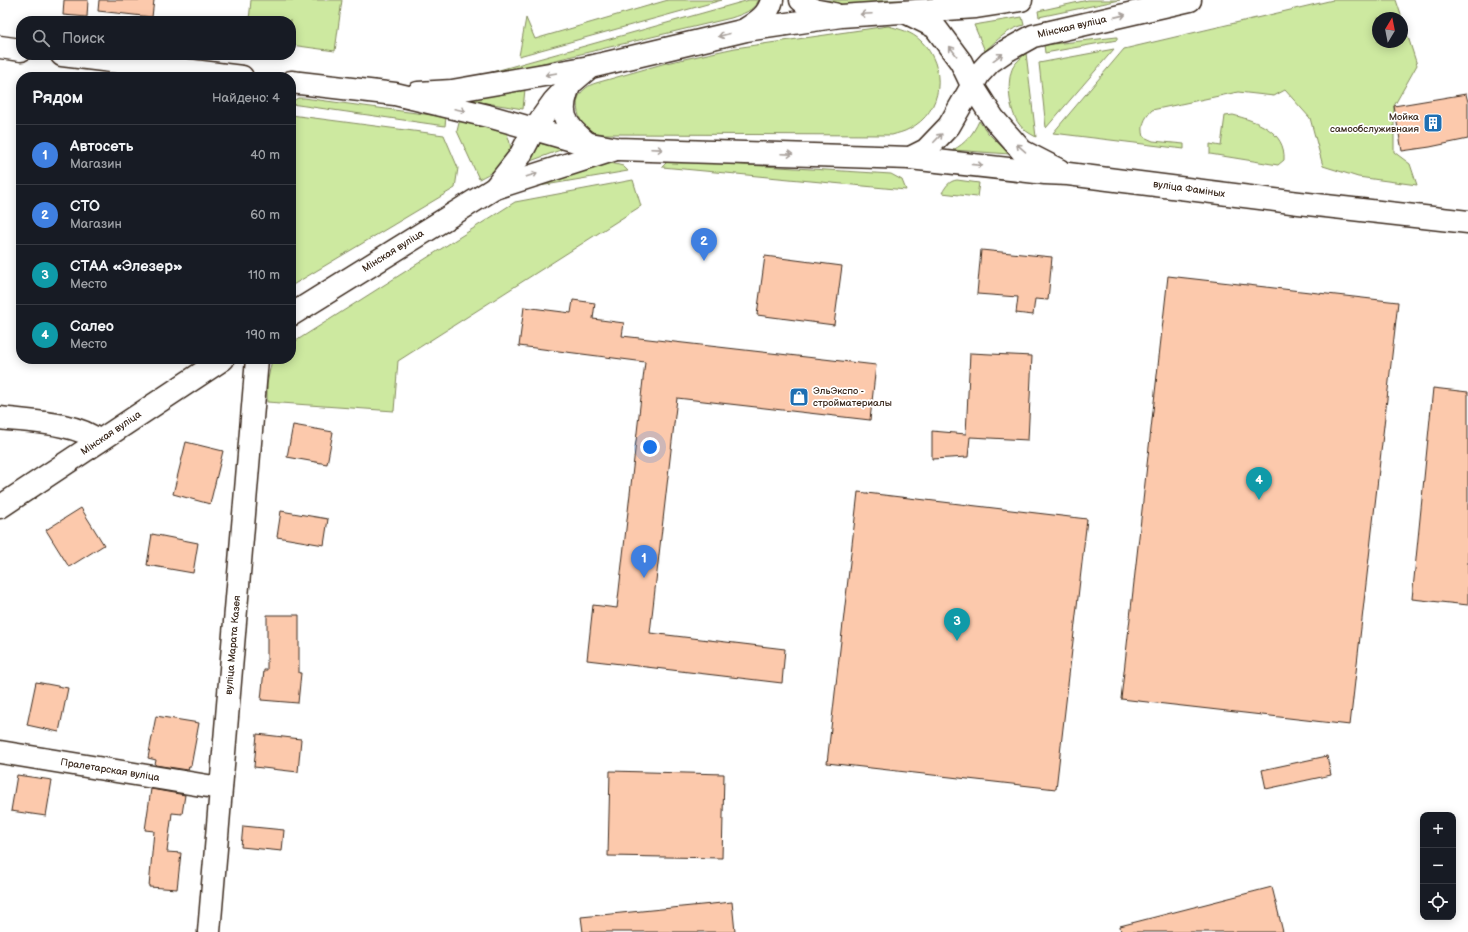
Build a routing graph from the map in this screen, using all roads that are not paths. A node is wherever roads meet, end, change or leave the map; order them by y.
1 (772, 0) edge
2 (801, 0) edge
3 (1021, 0) edge
4 (1190, 0) edge
5 (905, 12) junction
6 (841, 16) junction
7 (746, 30) junction
8 (0, 47) edge
9 (16, 49) edge
10 (103, 60) edge
11 (590, 67) junction
12 (201, 72) edge
13 (296, 83) edge
14 (570, 84) junction
15 (972, 85) junction
16 (395, 94) junction
17 (534, 129) junction
18 (588, 143) junction
19 (618, 149) junction
20 (910, 158) junction
21 (1068, 174) junction
22 (495, 188) junction
23 (1468, 222) edge
24 (296, 312) edge
25 (216, 364) edge
26 (257, 364) edge
27 (0, 418) edge
28 (100, 442) junction
29 (0, 507) edge
30 (0, 752) edge
31 (220, 788) junction
32 (209, 932) edge

1 - 7 main road
2 - 6 main road
3 - 5 main road
15 -> 4 main road, Мінская вуліца
5 -> 6 main road
15 -> 5 main road
6 - 7 main road
7 -> 11 main road
8 - 9 main road
10 - 12 main road
11 - 14 main road
11 -> 16 main road
13 - 16 main road
14 - 17 main road
14 - 18 main road
20 -> 15 main road, Мінская вуліца
21 -> 15 main road
16 -> 17 main road
17 - 18 main road
17 - 22 main road
18 - 19 main road
19 -> 20 main road, вуліца Фаміных
22 -> 19 main road
20 -> 21 main road, вуліца Фаміных
21 - 23 main road, вуліца Фаміных
22 - 24 main road, Мінская вуліца
25 - 28 main road, Мінская вуліца
26 - 31 main road, вуліца Марата Казея
27 - 28 main road
28 - 29 main road, Мінская вуліца
30 - 31 main road, Пралетарская вуліца
31 - 32 main road, вуліца Марата Казея

